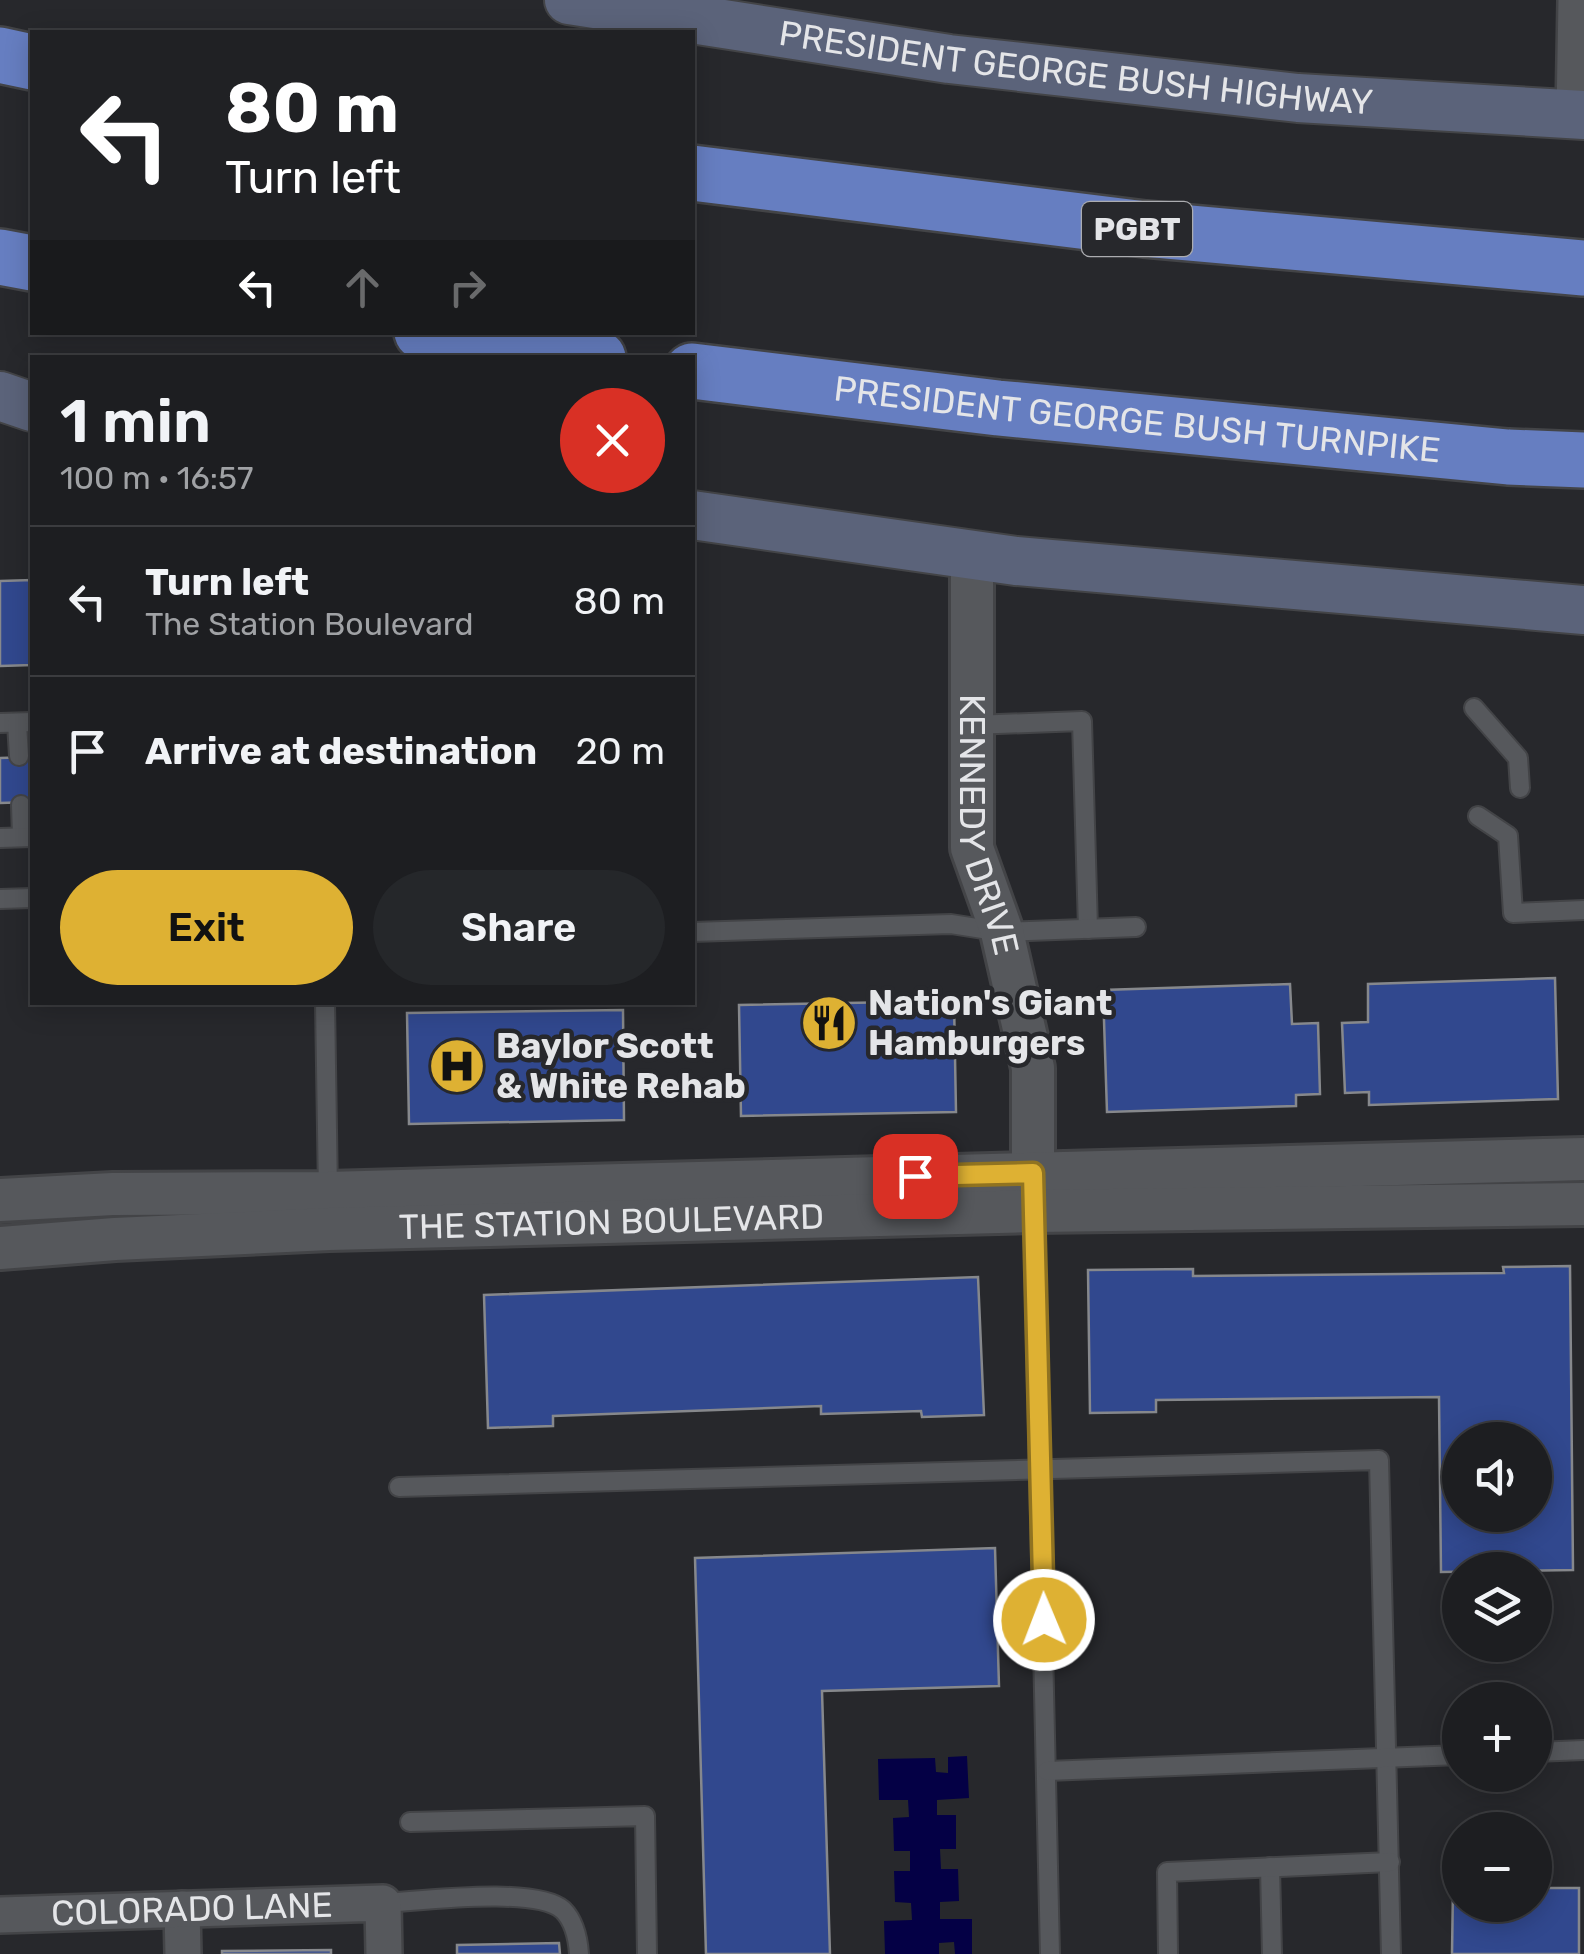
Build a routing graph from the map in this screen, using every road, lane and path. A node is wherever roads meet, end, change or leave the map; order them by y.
1 (570, 0) edge
2 (1576, 0) edge
3 (0, 56) edge
4 (30, 62) edge
5 (1579, 115) edge
6 (695, 173) edge
7 (0, 257) edge
8 (30, 263) edge
9 (1584, 268) edge
10 (442, 335) edge
11 (578, 355) edge
12 (695, 371) edge
13 (0, 399) edge
14 (30, 407) edge
15 (1584, 460) edge
16 (695, 516) edge
17 (972, 554) junction
18 (1584, 610) edge
19 (1474, 708) dead end
20 (17, 723) edge
21 (972, 724) junction
22 (19, 756) dead end
23 (1520, 788) dead end
24 (21, 804) dead end
25 (1478, 816) dead end
26 (27, 837) edge
27 (0, 838) edge
28 (30, 898) edge
29 (0, 899) edge
30 (1584, 910) edge
31 (1136, 927) dead end
32 (1088, 929) junction
33 (695, 932) edge
34 (1002, 932) junction
35 (325, 1005) edge
36 (1584, 1159) edge
37 (1033, 1192) junction
38 (0, 1200) edge
39 (1584, 1204) edge
40 (329, 1211) junction
41 (0, 1248) edge
42 (1041, 1469) junction
43 (399, 1488) dead end
44 (1584, 1750) edge
45 (1552, 1751) edge
46 (1442, 1756) edge
47 (1388, 1758) junction
48 (1046, 1771) junction
49 (410, 1822) dead end
50 (1390, 1862) junction
51 (1270, 1867) junction
52 (383, 1903) junction
53 (182, 1909) junction
54 (0, 1914) edge
55 (183, 1954) edge
56 (384, 1954) edge
57 (579, 1954) edge
58 (647, 1954) edge
59 (1050, 1954) edge
60 (1168, 1954) edge
61 (1272, 1954) edge
62 (1390, 1954) edge

1 - 5 main road, PRESIDENT GEORGE BUSH HIGHWAY
2 - 5 street
3 - 4 highway
6 - 9 highway, PGBT
7 - 8 highway
10 - 11 highway
12 - 15 highway, PRESIDENT GEORGE BUSH TURNPIKE
13 - 14 main road
16 - 17 main road
17 - 18 main road
17 - 21 street, KENNEDY DRIVE
19 - 23 lane
20 - 22 lane
21 - 32 lane
21 - 34 street, KENNEDY DRIVE
24 - 26 lane
25 - 30 lane
26 - 27 lane
28 - 29 lane
31 - 32 lane
32 - 34 lane
33 - 34 lane
34 - 37 street, KENNEDY DRIVE
35 - 40 lane
36 - 37 street, THE STATION BOULEVARD
37 - 39 street, THE STATION BOULEVARD
37 - 40 street, THE STATION BOULEVARD
37 - 42 lane
38 - 40 street, THE STATION BOULEVARD
40 - 41 street, THE STATION BOULEVARD
42 - 43 lane
42 - 47 lane
42 - 48 lane
44 - 45 lane
46 - 47 lane
47 - 48 lane
47 - 50 lane
48 - 59 lane
49 - 58 lane
50 - 51 lane
50 - 62 lane
51 - 60 lane
51 - 61 lane
52 - 53 street, COLORADO LANE
52 - 56 street
52 - 57 lane
53 - 54 street, COLORADO LANE
53 - 55 street

